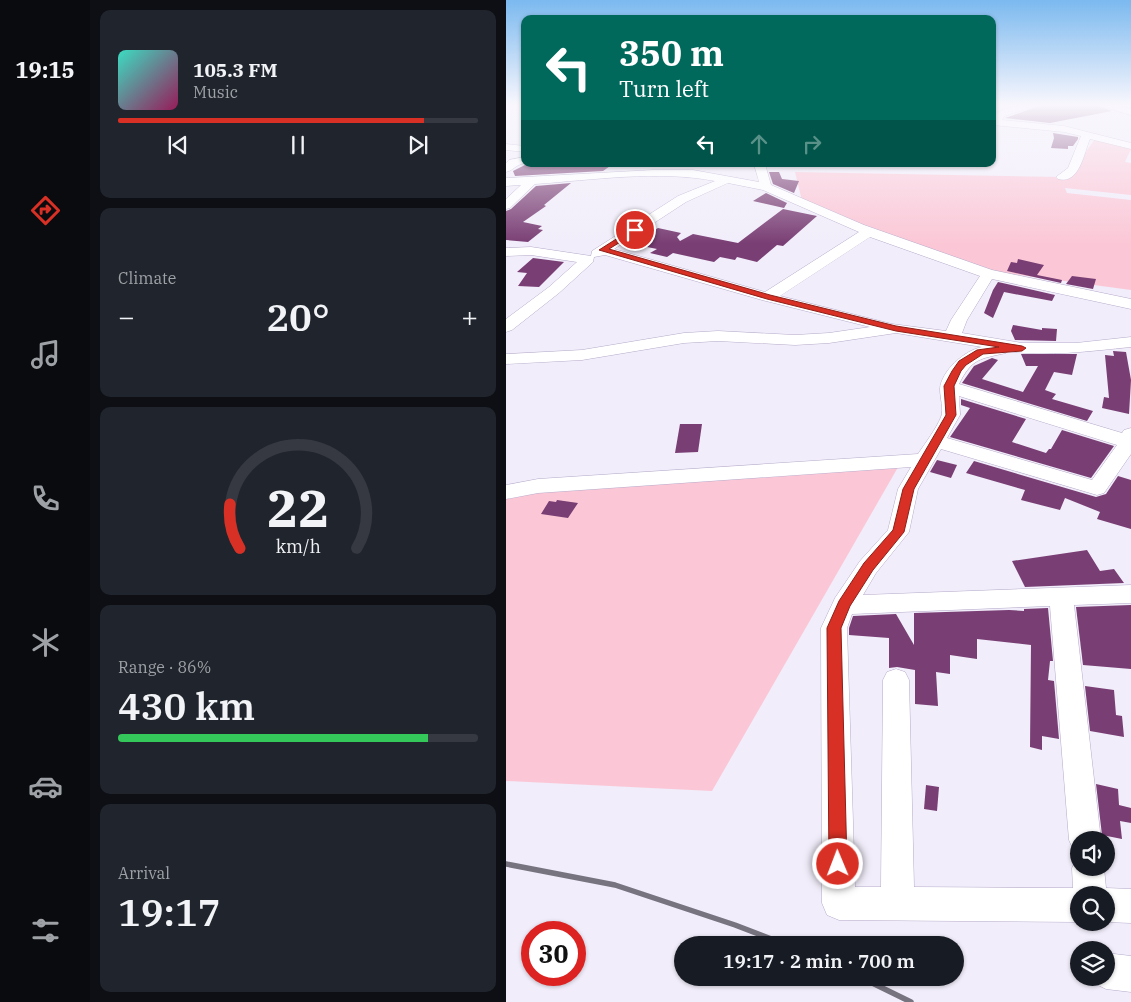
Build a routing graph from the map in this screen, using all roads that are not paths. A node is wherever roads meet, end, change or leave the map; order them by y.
1 (1080, 151) edge
2 (521, 161) edge
3 (660, 167) edge
4 (761, 168) edge
5 (506, 169) edge
6 (688, 172) junction
7 (1062, 177) dead end
8 (532, 180) junction
9 (726, 180) junction
10 (506, 182) edge
11 (766, 187) junction
12 (506, 205) edge
13 (870, 231) junction
14 (603, 250) junction
15 (506, 252) edge
16 (588, 259) junction
17 (988, 274) junction
18 (767, 297) junction
19 (1131, 304) edge
20 (506, 327) edge
21 (896, 328) junction
22 (952, 337) junction
23 (1022, 348) junction
24 (1127, 348) edge
25 (506, 359) edge
26 (949, 386) junction
27 (1130, 438) edge
28 (936, 441) junction
29 (923, 460) junction
30 (506, 492) edge
31 (1131, 594) edge
32 (1061, 598) junction
33 (844, 605) junction
34 (896, 680) dead end
35 (1084, 831) edge
36 (898, 904) junction
37 (1070, 905) edge
38 (1115, 905) edge
39 (1131, 906) edge
40 (1115, 972) edge
41 (1131, 974) edge

1 - 7 street
2 - 5 street
3 - 6 street
4 - 6 street
4 - 11 street
6 - 8 street
6 - 9 street
8 - 10 street
8 - 12 street
9 - 11 street
9 - 14 street
11 - 13 street
13 - 17 street
13 - 18 street
14 - 16 street
14 - 18 street
15 - 16 street
16 - 20 street
17 - 19 street
17 - 22 street
18 - 21 street
21 - 22 street
21 - 25 street
22 - 23 street
23 - 24 street
23 - 26 street
26 - 27 street
26 - 28 street
27 - 28 street
28 - 29 street
29 - 30 street
29 - 33 street
31 - 32 street
32 - 33 street
32 - 35 street
33 - 36 street
34 - 36 street
36 - 37 street
38 - 39 street
40 - 41 street

